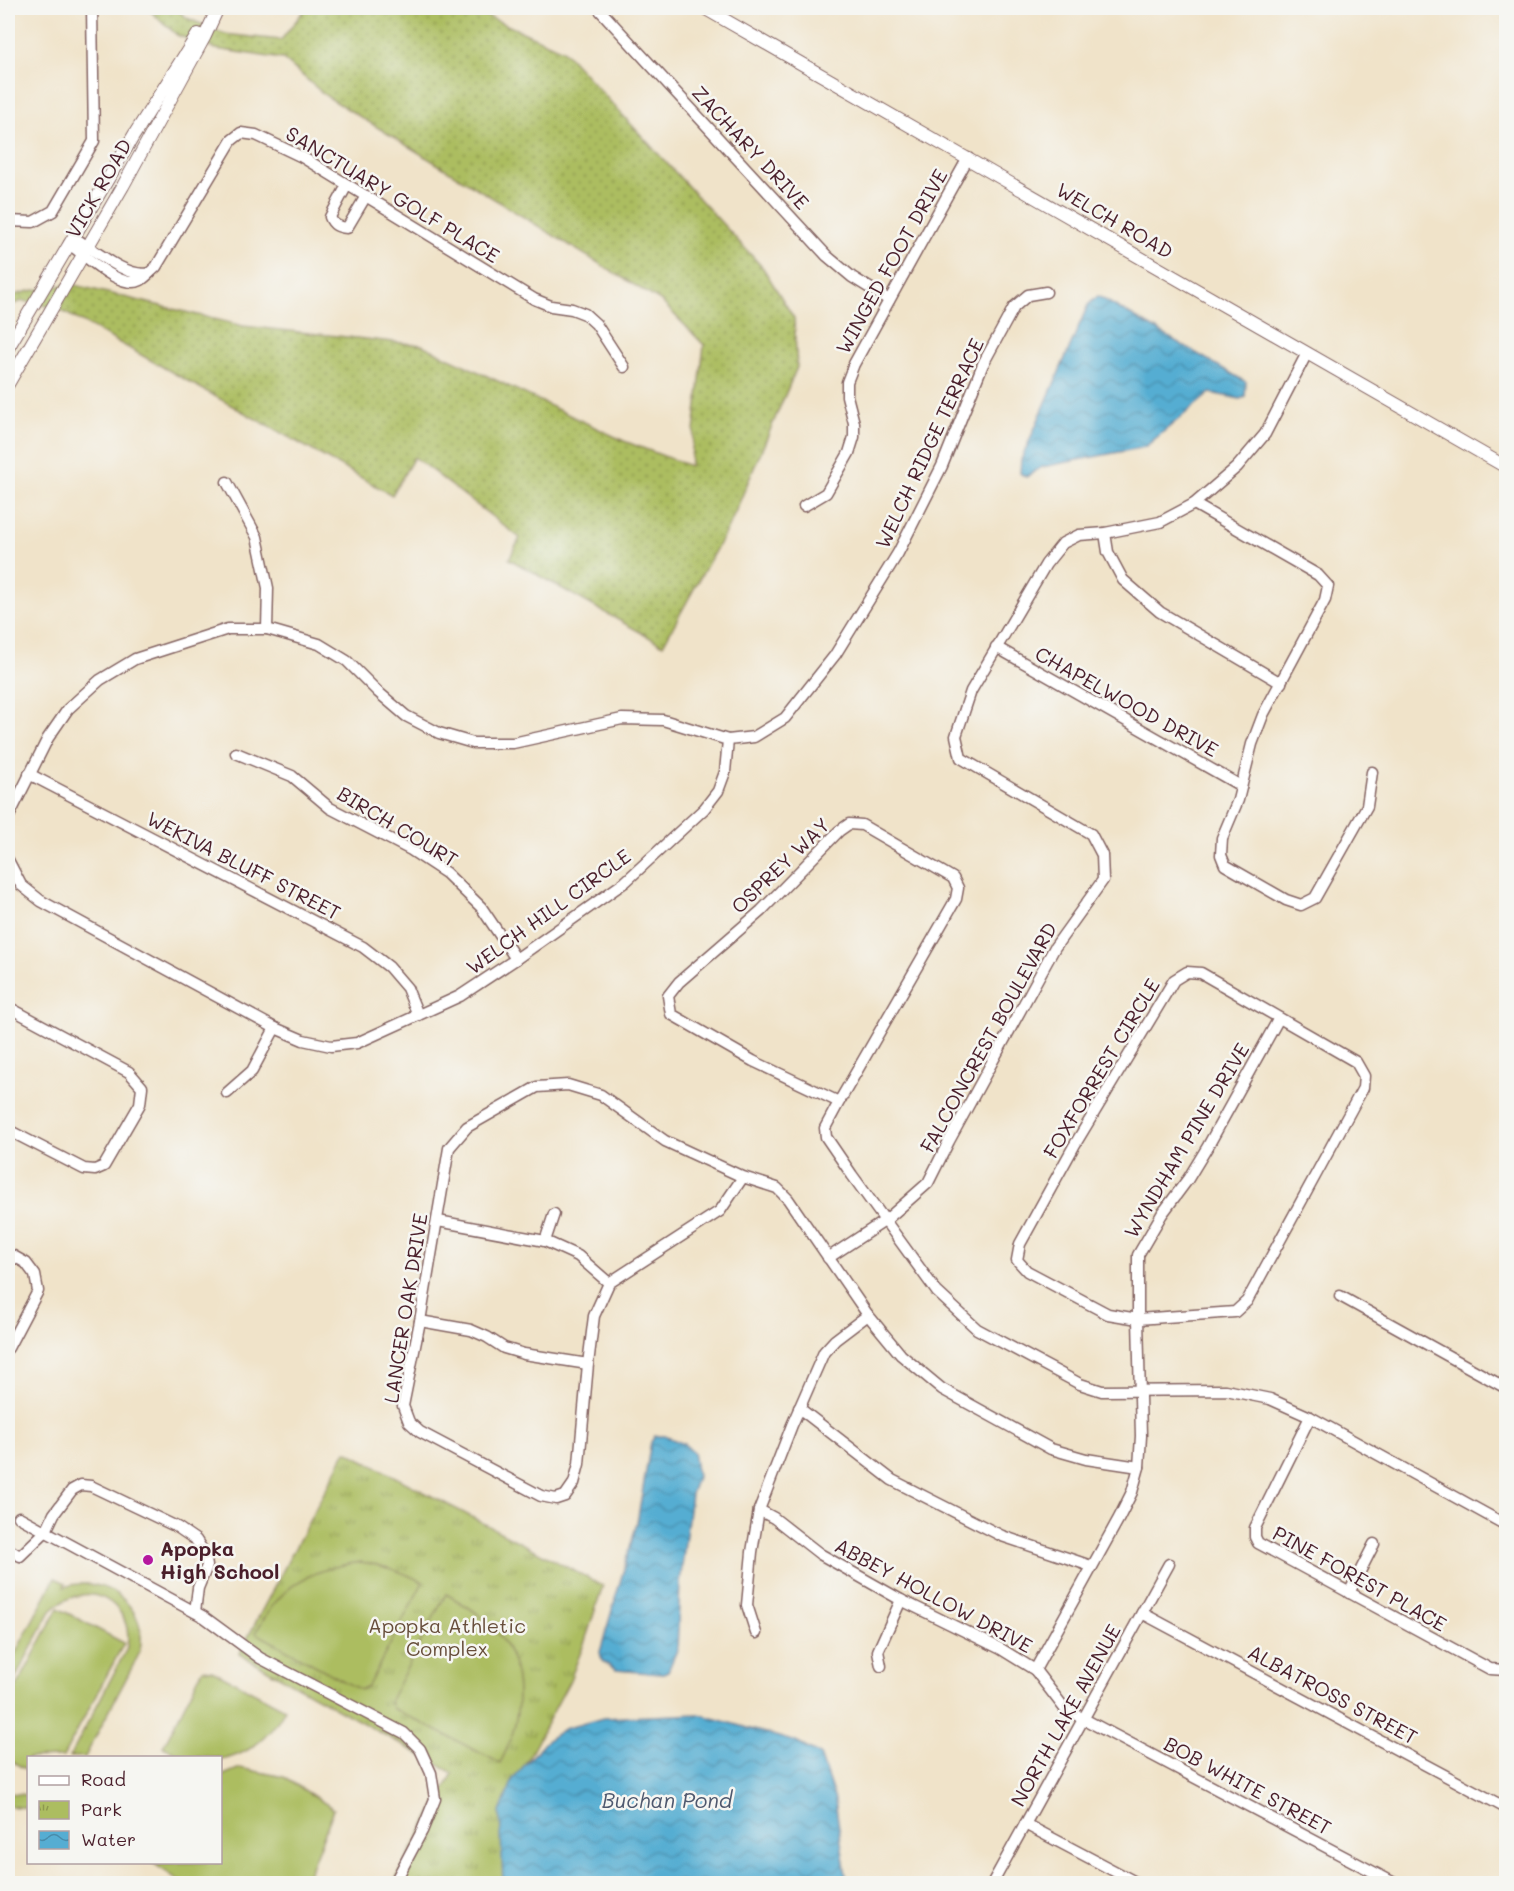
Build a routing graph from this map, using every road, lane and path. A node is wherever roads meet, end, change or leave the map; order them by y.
1 (92, 8) edge
2 (217, 8) edge
3 (598, 8) edge
4 (704, 8) edge
5 (968, 158) junction
6 (348, 184) junction
7 (366, 196) junction
8 (8, 221) edge
9 (71, 241) junction
10 (86, 250) junction
11 (125, 268) junction
12 (149, 273) junction
13 (120, 279) junction
14 (1046, 292) dead end
15 (889, 300) junction
16 (8, 348) edge
17 (1307, 353) junction
18 (624, 367) dead end
19 (8, 384) edge
20 (1506, 467) edge
21 (227, 482) dead end
22 (1194, 504) junction
23 (804, 506) dead end
24 (1105, 533) junction
25 (267, 629) junction
26 (996, 647) junction
27 (1281, 682) junction
28 (728, 740) junction
29 (236, 753) dead end
30 (1372, 772) dead end
31 (29, 774) junction
32 (1241, 786) junction
33 (8, 818) edge
34 (8, 860) edge
35 (516, 959) junction
36 (8, 1007) edge
37 (418, 1015) junction
38 (1279, 1018) junction
39 (275, 1028) junction
40 (227, 1093) dead end
41 (839, 1102) junction
42 (8, 1130) edge
43 (743, 1177) junction
44 (554, 1214) dead end
45 (886, 1220) junction
46 (438, 1221) junction
47 (545, 1241) junction
48 (8, 1253) edge
49 (828, 1258) junction
50 (609, 1283) junction
51 (1340, 1296) dead end
52 (868, 1315) junction
53 (1137, 1319) junction
54 (420, 1321) junction
55 (8, 1348) edge
56 (588, 1364) junction
57 (1506, 1388) edge
58 (1140, 1392) junction
59 (800, 1408) junction
60 (1310, 1417) junction
61 (1139, 1467) junction
62 (759, 1510) junction
63 (19, 1517) dead end
64 (1506, 1525) edge
65 (46, 1531) junction
66 (1374, 1544) dead end
67 (8, 1549) edge
68 (1169, 1564) dead end
69 (1091, 1566) junction
70 (1348, 1593) junction
71 (901, 1600) junction
72 (195, 1612) junction
73 (1142, 1613) junction
74 (756, 1633) dead end
75 (881, 1666) dead end
76 (1035, 1670) junction
77 (1506, 1670) edge
78 (1084, 1719) junction
79 (1506, 1808) edge
80 (1025, 1824) junction
81 (394, 1884) edge
82 (992, 1884) edge
83 (1139, 1884) edge
84 (1396, 1884) edge

1 - 8 street
2 - 9 street, VICK ROAD
2 - 10 street, VICK ROAD
3 - 15 street, ZACHARY DRIVE
4 - 5 street, WELCH ROAD
5 - 15 street, WINGED FOOT DRIVE
5 - 17 street, WELCH ROAD
6 - 7 street, SANCTUARY GOLF PLACE
6 - 7 street
6 - 12 street, SANCTUARY GOLF PLACE
7 - 18 street, SANCTUARY GOLF PLACE
9 - 10 street
9 - 16 street, VICK ROAD
10 - 11 street
10 - 13 street
10 - 19 street, VICK ROAD
11 - 12 street
11 - 13 street
12 - 13 street
14 - 28 street, WELCH RIDGE TERRACE
15 - 23 street, WINGED FOOT DRIVE
17 - 20 street, WELCH ROAD
17 - 22 street, FALCONCREST BOULEVARD
21 - 25 street
22 - 24 street, FALCONCREST BOULEVARD
22 - 27 street
24 - 26 street, FALCONCREST BOULEVARD
24 - 27 street
25 - 28 street
25 - 31 street
26 - 32 street, CHAPELWOOD DRIVE
26 - 45 street, FALCONCREST BOULEVARD
27 - 32 street
28 - 35 street, WELCH HILL CIRCLE
29 - 35 street, BIRCH COURT
30 - 32 street
31 - 33 street
31 - 37 street, WEKIVA BLUFF STREET
34 - 39 street, WELCH HILL CIRCLE
35 - 37 street, WELCH HILL CIRCLE
36 - 42 street
37 - 39 street, WELCH HILL CIRCLE
38 - 53 street, WYNDHAM PINE DRIVE
38 - 53 street, FOXFORREST CIRCLE
38 - 53 street, FOXFORREST CIRCLE
39 - 40 street
41 - 41 street, OSPREY WAY
41 - 45 street, OSPREY WAY
43 - 46 street, LANCER OAK DRIVE
43 - 49 street, LANCER OAK DRIVE
43 - 50 street
44 - 47 street
45 - 49 street, FALCONCREST BOULEVARD
45 - 58 street
46 - 47 street
46 - 54 street, LANCER OAK DRIVE
47 - 50 street
48 - 55 street
49 - 52 street, LANCER OAK DRIVE
50 - 56 street, LANCER OAK DRIVE
51 - 57 street
52 - 59 street
52 - 61 street, LANCER OAK DRIVE
53 - 58 street, WYNDHAM PINE DRIVE
54 - 56 street
54 - 56 street, LANCER OAK DRIVE
58 - 60 street
58 - 61 street, WYNDHAM PINE DRIVE
59 - 62 street
59 - 69 street
60 - 64 street
60 - 70 street, PINE FOREST PLACE
61 - 69 street, WYNDHAM PINE DRIVE
62 - 71 street, ABBEY HOLLOW DRIVE
62 - 74 street
63 - 65 street
65 - 67 street
65 - 72 street
65 - 72 street
66 - 70 street
68 - 73 street, NORTH LAKE AVENUE
69 - 76 street, WYNDHAM PINE DRIVE
70 - 77 street, PINE FOREST PLACE
71 - 75 street
71 - 76 street, ABBEY HOLLOW DRIVE
72 - 81 street
73 - 78 street, NORTH LAKE AVENUE
73 - 79 street, ALBATROSS STREET
76 - 78 street, ABBEY HOLLOW DRIVE
78 - 80 street, NORTH LAKE AVENUE
78 - 84 street, BOB WHITE STREET
80 - 82 street, NORTH LAKE AVENUE
80 - 83 street

